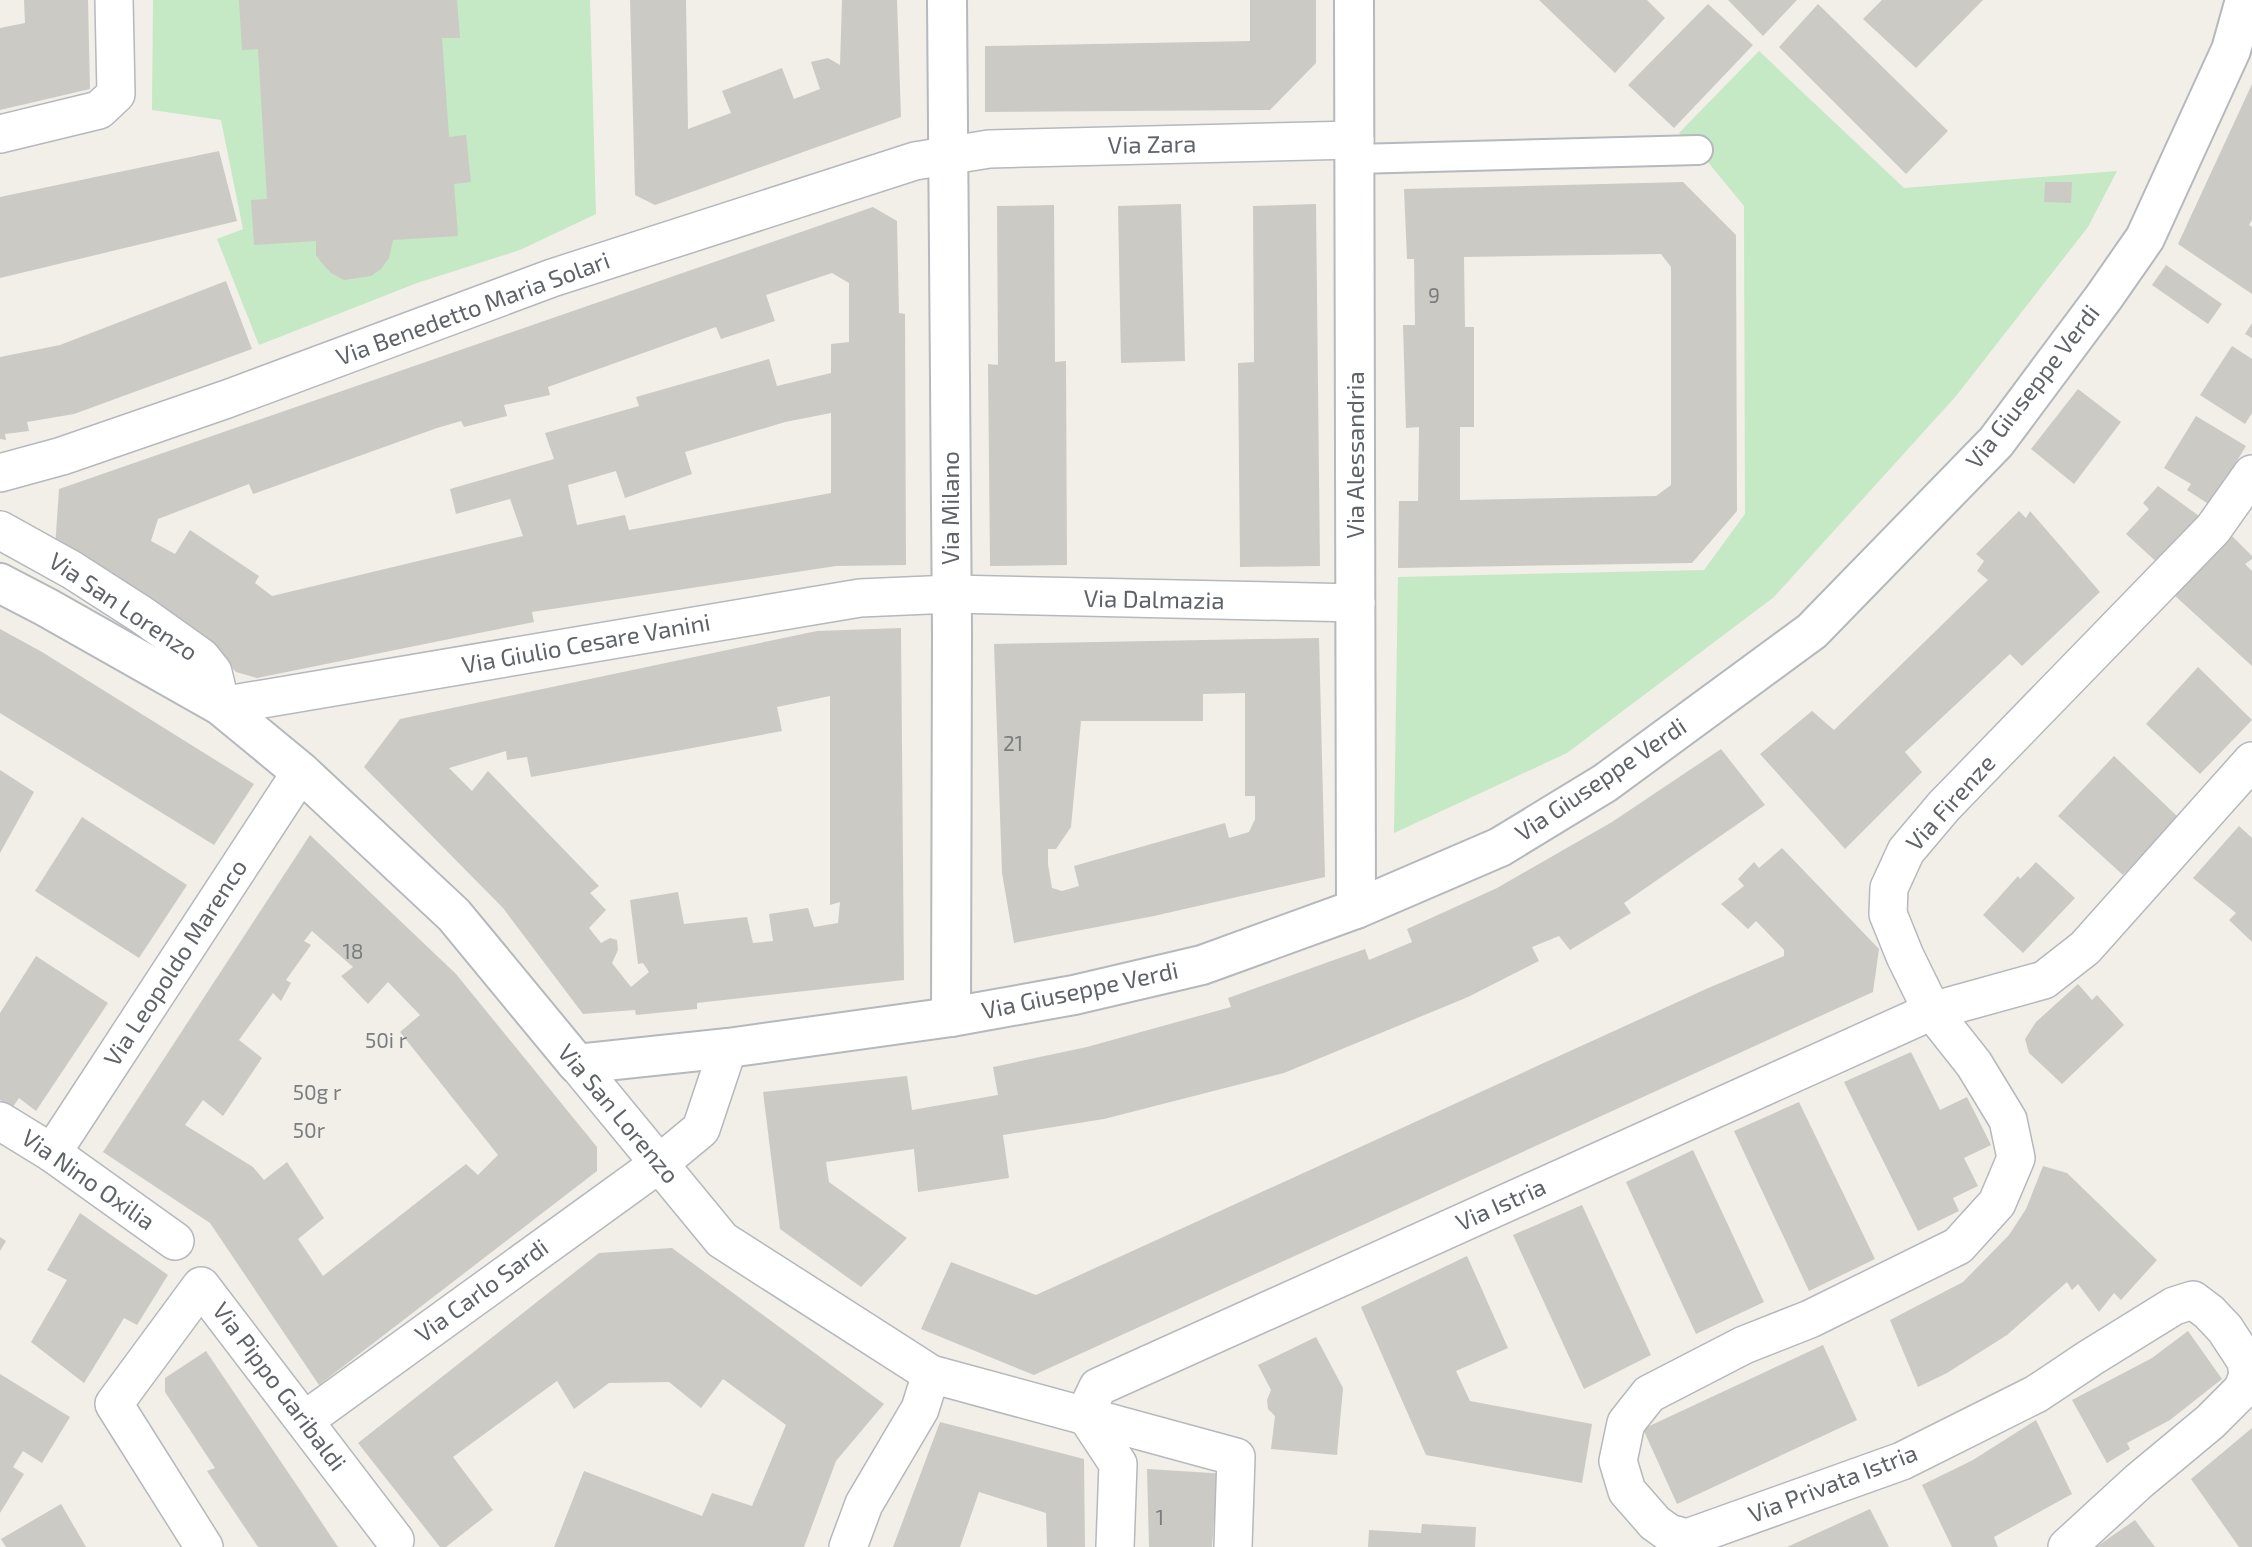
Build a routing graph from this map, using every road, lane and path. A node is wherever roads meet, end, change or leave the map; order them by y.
1 (114, 0) edge
2 (947, 0) edge
3 (1354, 0) edge
4 (2245, 0) edge
5 (0, 134) edge
6 (1355, 150) junction
7 (1698, 150) dead end
8 (949, 155) junction
9 (0, 473) edge
10 (2252, 474) edge
11 (0, 530) edge
12 (0, 583) edge
13 (952, 594) junction
14 (1356, 603) junction
15 (221, 706) junction
16 (2252, 761) edge
17 (301, 772) junction
18 (1356, 909) junction
19 (1932, 1011) junction
20 (951, 1017) junction
21 (728, 1048) junction
22 (576, 1064) junction
23 (0, 1121) edge
24 (52, 1153) junction
25 (660, 1163) junction
26 (175, 1241) dead end
27 (931, 1374) junction
28 (1084, 1414) junction
29 (305, 1420) junction
30 (395, 1539) dead end
31 (204, 1547) edge
32 (848, 1547) edge
33 (1115, 1547) edge
34 (1233, 1547) edge
35 (2067, 1547) edge

1 - 5 street
2 - 8 street, Via Milano
3 - 6 street, Via Alessandria
4 - 18 street, Via Giuseppe Verdi
6 - 7 street
6 - 8 street, Via Zara
6 - 14 street, Via Alessandria
8 - 9 street, Via Benedetto Maria Solari
8 - 13 street, Via Milano
10 - 19 street, Via Firenze
11 - 15 street, Via San Lorenzo
12 - 15 street, Via San Lorenzo
13 - 14 street, Via Dalmazia
13 - 15 street, Via Giulio Cesare Vanini
13 - 20 street, Via Milano
14 - 18 street, Via Alessandria
15 - 17 street, Via San Lorenzo
16 - 19 street
17 - 22 street, Via San Lorenzo
17 - 24 street, Via Leopoldo Marenco
18 - 20 street, Via Giuseppe Verdi
19 - 28 street, Via Istria
19 - 35 street, Via Privata Istria
20 - 21 street, Via Giuseppe Verdi
21 - 22 street, Via Giuseppe Verdi
21 - 25 street, Via Carlo Sardi
22 - 25 street, Via San Lorenzo
23 - 24 street, Via Nino Oxilia
24 - 26 street, Via Nino Oxilia
25 - 27 street, Via San Lorenzo
25 - 29 street, Via Carlo Sardi
27 - 28 street, Via San Lorenzo
27 - 32 street
28 - 33 street
28 - 34 street, Via San Lorenzo
29 - 30 street, Via Pippo Garibaldi
29 - 31 street, Via Pippo Garibaldi

